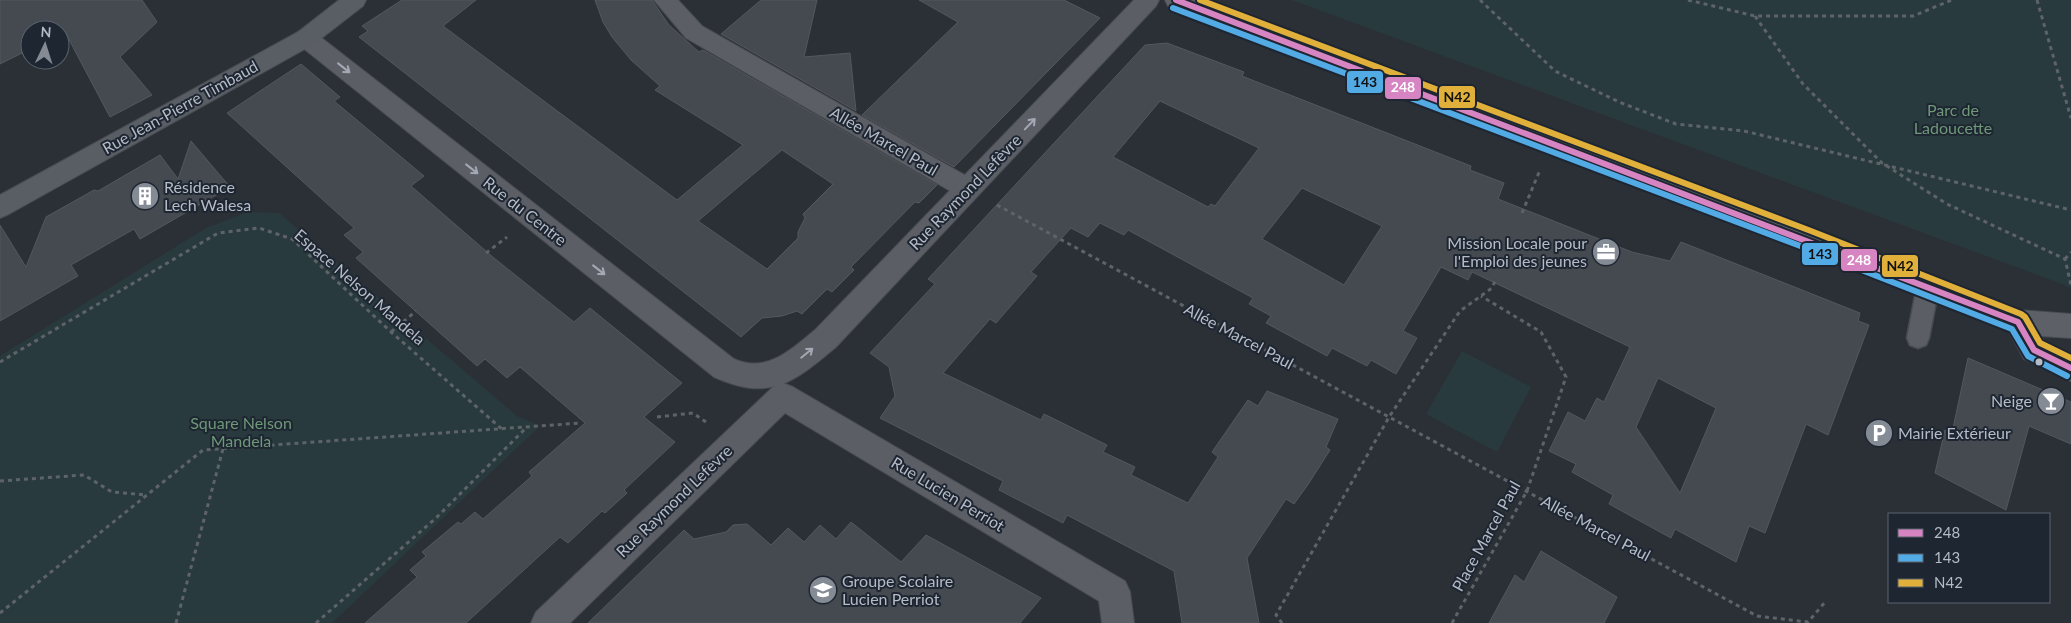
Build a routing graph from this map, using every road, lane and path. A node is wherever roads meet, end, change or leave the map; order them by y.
1 (355, 0) edge
2 (665, 0) edge
3 (1148, 0) edge
4 (1176, 0) edge
5 (1480, 0) edge
6 (1688, 0) edge
7 (1952, 0) edge
8 (2037, 0) edge
9 (1755, 16) junction
10 (306, 38) junction
11 (2071, 118) edge
12 (1550, 144) junction
13 (1882, 163) junction
14 (968, 189) junction
15 (0, 207) edge
16 (2071, 210) edge
17 (1522, 213) dead end
18 (2071, 252) edge
19 (2065, 259) junction
20 (1494, 282) dead end
21 (2071, 285) edge
22 (1928, 286) junction
23 (1481, 296) junction
24 (416, 311) dead end
25 (2018, 322) junction
26 (2071, 326) edge
27 (391, 332) junction
28 (1918, 338) dead end
29 (0, 362) edge
30 (2071, 368) edge
31 (748, 377) joint
32 (779, 385) junction
33 (657, 417) dead end
34 (1389, 417) junction
35 (581, 423) dead end
36 (526, 427) junction
37 (503, 430) junction
38 (736, 441) junction
39 (223, 449) junction
40 (0, 481) edge
41 (1527, 491) junction
42 (148, 495) junction
43 (1826, 601) dead end
44 (0, 613) edge
45 (176, 623) edge
46 (316, 623) edge
47 (547, 623) edge
48 (1118, 623) edge
49 (1282, 623) edge
50 (1452, 623) edge
51 (1808, 623) edge

1 - 10 main road, Rue Jean-Pierre Timbaud
2 - 14 street, Allée Marcel Paul
14 -> 3 street, Rue Raymond Lefèvre
4 - 12 main road
5 - 13 path
6 - 9 path
7 - 9 path
8 - 11 path
9 - 13 path
10 - 15 main road, Rue Jean-Pierre Timbaud
10 -> 31 street, Rue du Centre
12 - 17 path
12 - 22 main road
13 - 16 path
13 - 19 path
32 -> 14 street, Rue Raymond Lefèvre
14 - 34 path, Allée Marcel Paul
18 - 19 path
19 - 21 path
20 - 23 path
22 - 25 main road
22 - 28 lane
23 - 34 path
23 - 41 path, Place Marcel Paul
24 - 27 path
25 - 26 main road
25 - 30 main road
27 - 29 path, Espace Nelson Mandela
27 - 37 path, Espace Nelson Mandela
31 - 32 street, Rue Raymond Lefèvre
32 - 38 street, Rue Raymond Lefèvre
32 - 48 street, Rue Lucien Perriot
33 - 38 path
34 - 41 path, Allée Marcel Paul
34 - 49 path
35 - 36 path
36 - 37 path
36 - 46 path
37 - 39 path
38 - 47 street, Rue Raymond Lefèvre
39 - 42 path
39 - 45 path
40 - 42 path
41 - 50 path, Place Marcel Paul
41 - 51 path, Allée Marcel Paul
42 - 44 path
43 - 51 path, Allée Marcel Paul

